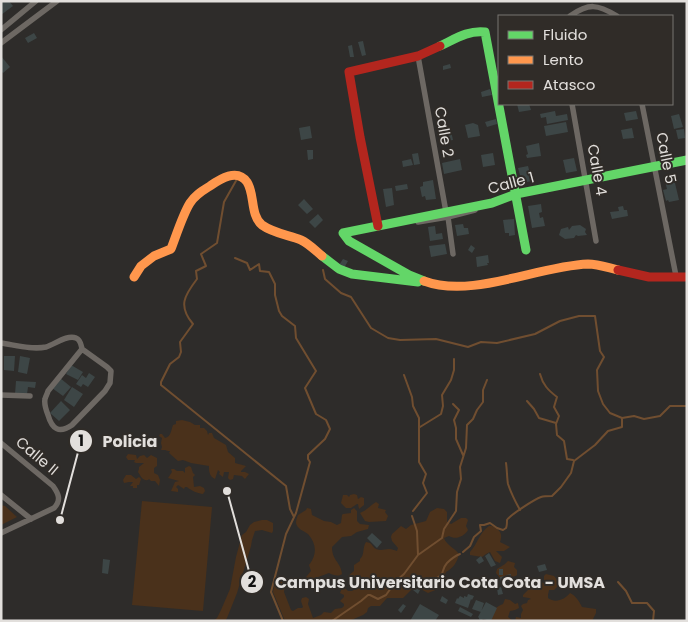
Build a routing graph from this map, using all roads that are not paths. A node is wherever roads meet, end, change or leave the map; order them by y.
1 (36, 1) edge
2 (57, 1) edge
3 (572, 15) edge
4 (614, 15) edge
5 (1, 30) edge
6 (1, 43) edge
7 (418, 56) junction
8 (498, 100) edge
9 (499, 105) edge
10 (572, 105) edge
11 (642, 105) edge
12 (687, 160) edge
13 (655, 167) junction
14 (586, 180) junction
15 (516, 194) junction
16 (447, 215) junction
17 (378, 226) junction
18 (596, 241) dead end
19 (526, 250) dead end
20 (453, 254) dead end
21 (676, 276) junction
22 (134, 277) dead end
23 (687, 277) edge
24 (433, 284) junction
25 (1, 343) edge
26 (82, 349) junction
27 (1, 395) edge
28 (30, 396) dead end
29 (1, 443) edge
30 (2, 497) edge
31 (30, 519) junction
32 (1, 533) edge

1 - 5 street
2 - 6 street
3 - 4 street
7 - 8 street
7 - 16 street, Calle 2
7 - 17 street
9 - 15 street
10 - 14 street, Calle 4
11 - 13 street, Calle 5
12 - 13 street, Calle 1
13 - 14 street, Calle 1
13 - 21 street, Calle 5
14 - 15 street, Calle 1
14 - 18 street, Calle 4
15 - 16 street, Calle 1
15 - 19 street
16 - 17 street, Calle 1
16 - 20 street, Calle 2
17 - 24 street, Calle 1
21 - 23 street
21 - 24 street
22 - 24 street
25 - 26 street
26 - 26 street
27 - 28 street
29 - 31 street, Calle II
30 - 31 street
31 - 32 street

